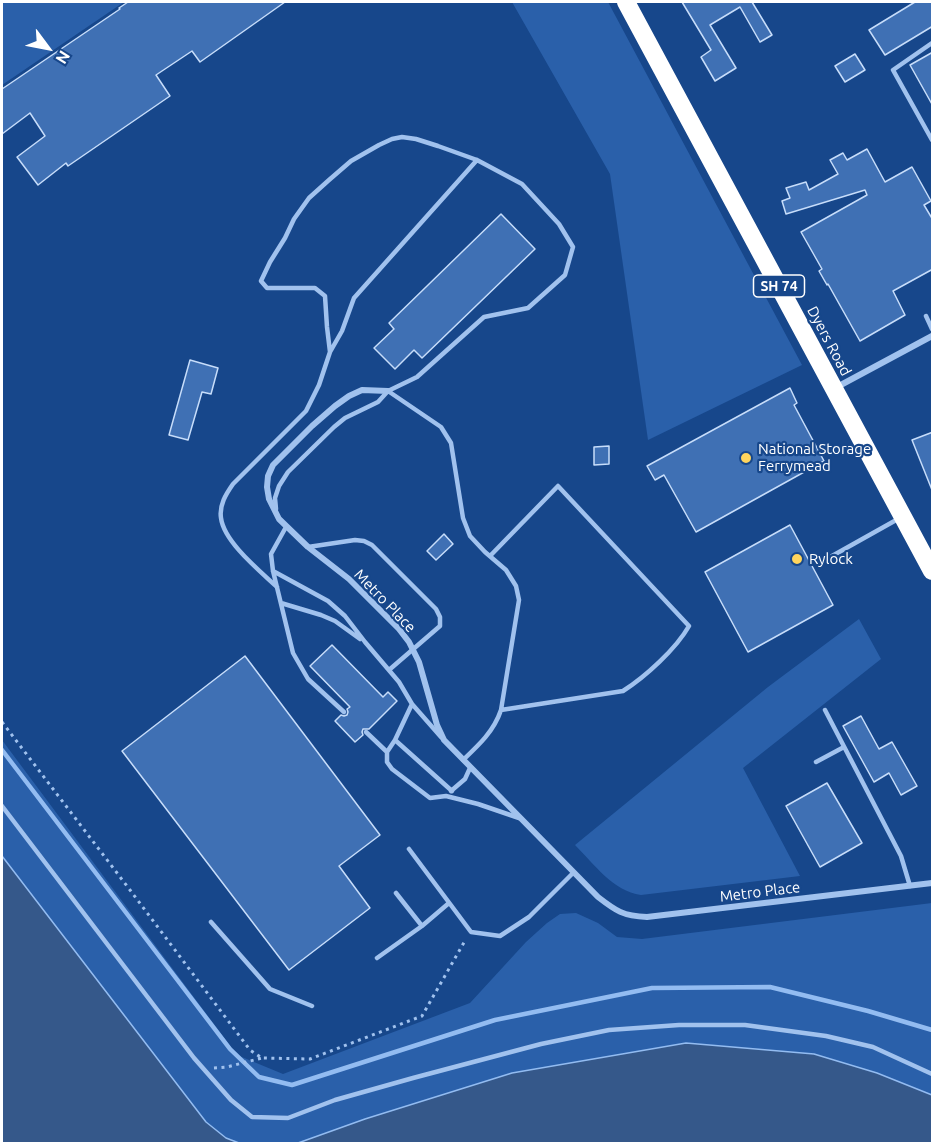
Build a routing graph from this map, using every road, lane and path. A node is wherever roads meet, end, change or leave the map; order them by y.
1 (626, 2) edge
2 (933, 43) edge
3 (933, 140) edge
4 (477, 160) junction
5 (926, 316) dead end
6 (933, 329) edge
7 (933, 336) edge
8 (330, 352) junction
9 (834, 389) junction
10 (388, 392) junction
11 (902, 516) junction
12 (279, 519) junction
13 (286, 527) junction
14 (308, 547) junction
15 (490, 556) junction
16 (832, 556) dead end
17 (273, 571) junction
18 (933, 571) edge
19 (277, 587) junction
20 (281, 603) junction
21 (365, 642) junction
22 (414, 650) junction
23 (389, 670) junction
24 (412, 704) junction
25 (501, 710) junction
26 (825, 710) dead end
27 (345, 712) dead end
28 (366, 732) dead end
29 (395, 740) junction
30 (444, 740) junction
31 (844, 747) junction
32 (387, 752) junction
33 (463, 760) junction
34 (816, 762) dead end
35 (470, 768) junction
36 (452, 791) junction
37 (446, 796) junction
38 (2, 806) edge
39 (521, 819) junction
40 (409, 849) dead end
41 (573, 873) junction
42 (933, 883) edge
43 (910, 886) junction
44 (396, 893) dead end
45 (449, 903) junction
46 (210, 922) dead end
47 (422, 926) junction
48 (377, 958) dead end
49 (312, 1006) dead end
50 (262, 1058) dead end
51 (236, 1064) dead end
52 (933, 1074) edge

1 - 9 highway, Dyers Road / SH 74
2 - 3 lane
4 - 8 lane
4 - 8 lane, Metro Place
4 - 10 lane, Metro Place
5 - 6 lane
7 - 9 street
8 - 19 lane
9 - 11 highway, Dyers Road / SH 74
10 - 12 lane
10 - 12 street, Metro Place
10 - 15 lane
11 - 16 lane
11 - 18 highway, Dyers Road / SH 74
12 - 13 street, Metro Place
13 - 14 street, Metro Place
13 - 17 lane
14 - 22 street, Metro Place
14 - 22 lane
15 - 25 lane
15 - 25 lane
17 - 19 lane
17 - 21 lane
19 - 20 lane
20 - 21 lane
20 - 27 lane
21 - 23 lane
22 - 23 lane
22 - 30 street, Metro Place
23 - 24 lane
24 - 29 lane
24 - 30 lane
25 - 33 lane
26 - 31 lane
28 - 32 lane
29 - 32 lane
29 - 36 lane
30 - 33 street, Metro Place
31 - 34 lane
31 - 43 lane
32 - 37 lane
33 - 35 street, Metro Place
35 - 36 lane
35 - 39 street, Metro Place
36 - 37 lane
37 - 39 lane
38 - 52 lane
39 - 41 street, Metro Place
40 - 45 lane
41 - 43 street, Metro Place
41 - 45 lane
42 - 43 street, Metro Place
44 - 47 lane
45 - 47 lane
46 - 49 lane
47 - 48 lane
50 - 51 path

